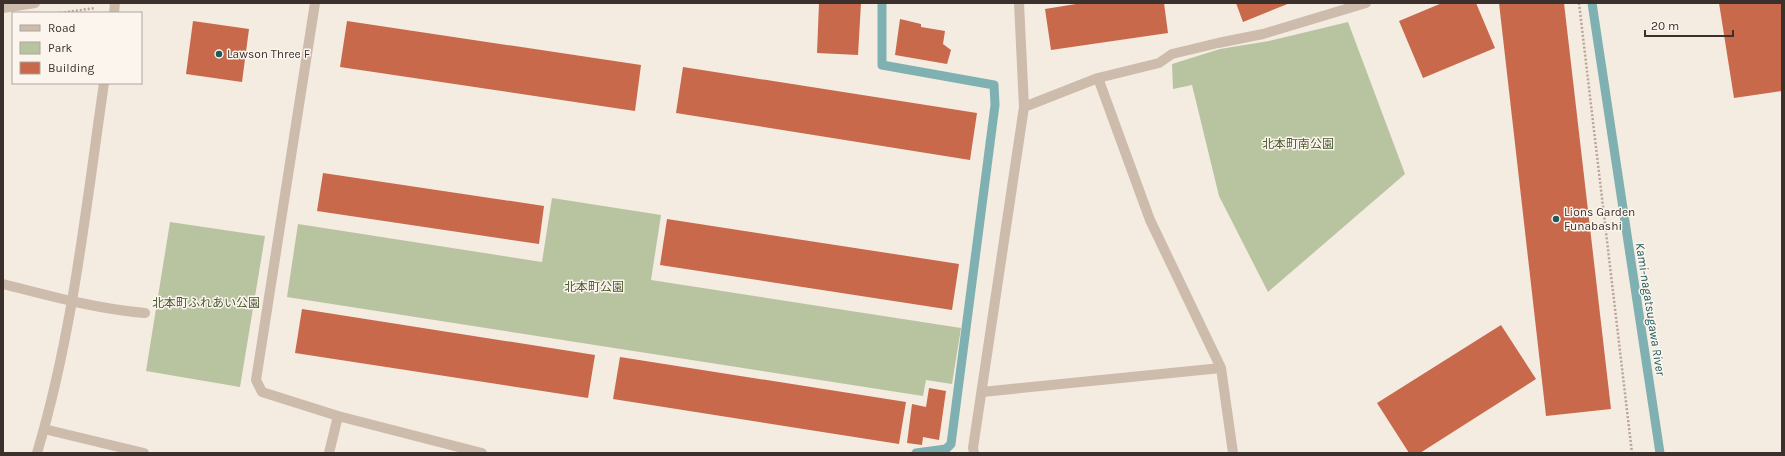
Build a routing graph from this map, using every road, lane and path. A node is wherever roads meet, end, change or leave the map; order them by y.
1 (35, 3) edge
2 (316, 3) edge
3 (1019, 3) edge
4 (1366, 3) edge
5 (1579, 3) edge
6 (3, 8) edge
7 (1098, 78) junction
8 (104, 84) edge
9 (1024, 107) junction
10 (3, 284) edge
11 (73, 301) junction
12 (145, 312) dead end
13 (1221, 368) junction
14 (982, 392) junction
15 (338, 416) junction
16 (44, 429) junction
17 (37, 453) edge
18 (144, 453) edge
19 (329, 453) edge
20 (482, 453) edge
21 (974, 453) edge
22 (1234, 453) edge
23 (1632, 453) edge

1 - 6 street
2 - 15 street
3 - 9 street
4 - 7 street
5 - 23 path
7 - 9 street
7 - 13 street
8 - 11 street
9 - 14 street
10 - 11 street
11 - 12 street
11 - 16 street
13 - 14 street
13 - 22 street
14 - 21 street
15 - 19 street
15 - 20 street
16 - 17 street
16 - 18 street

